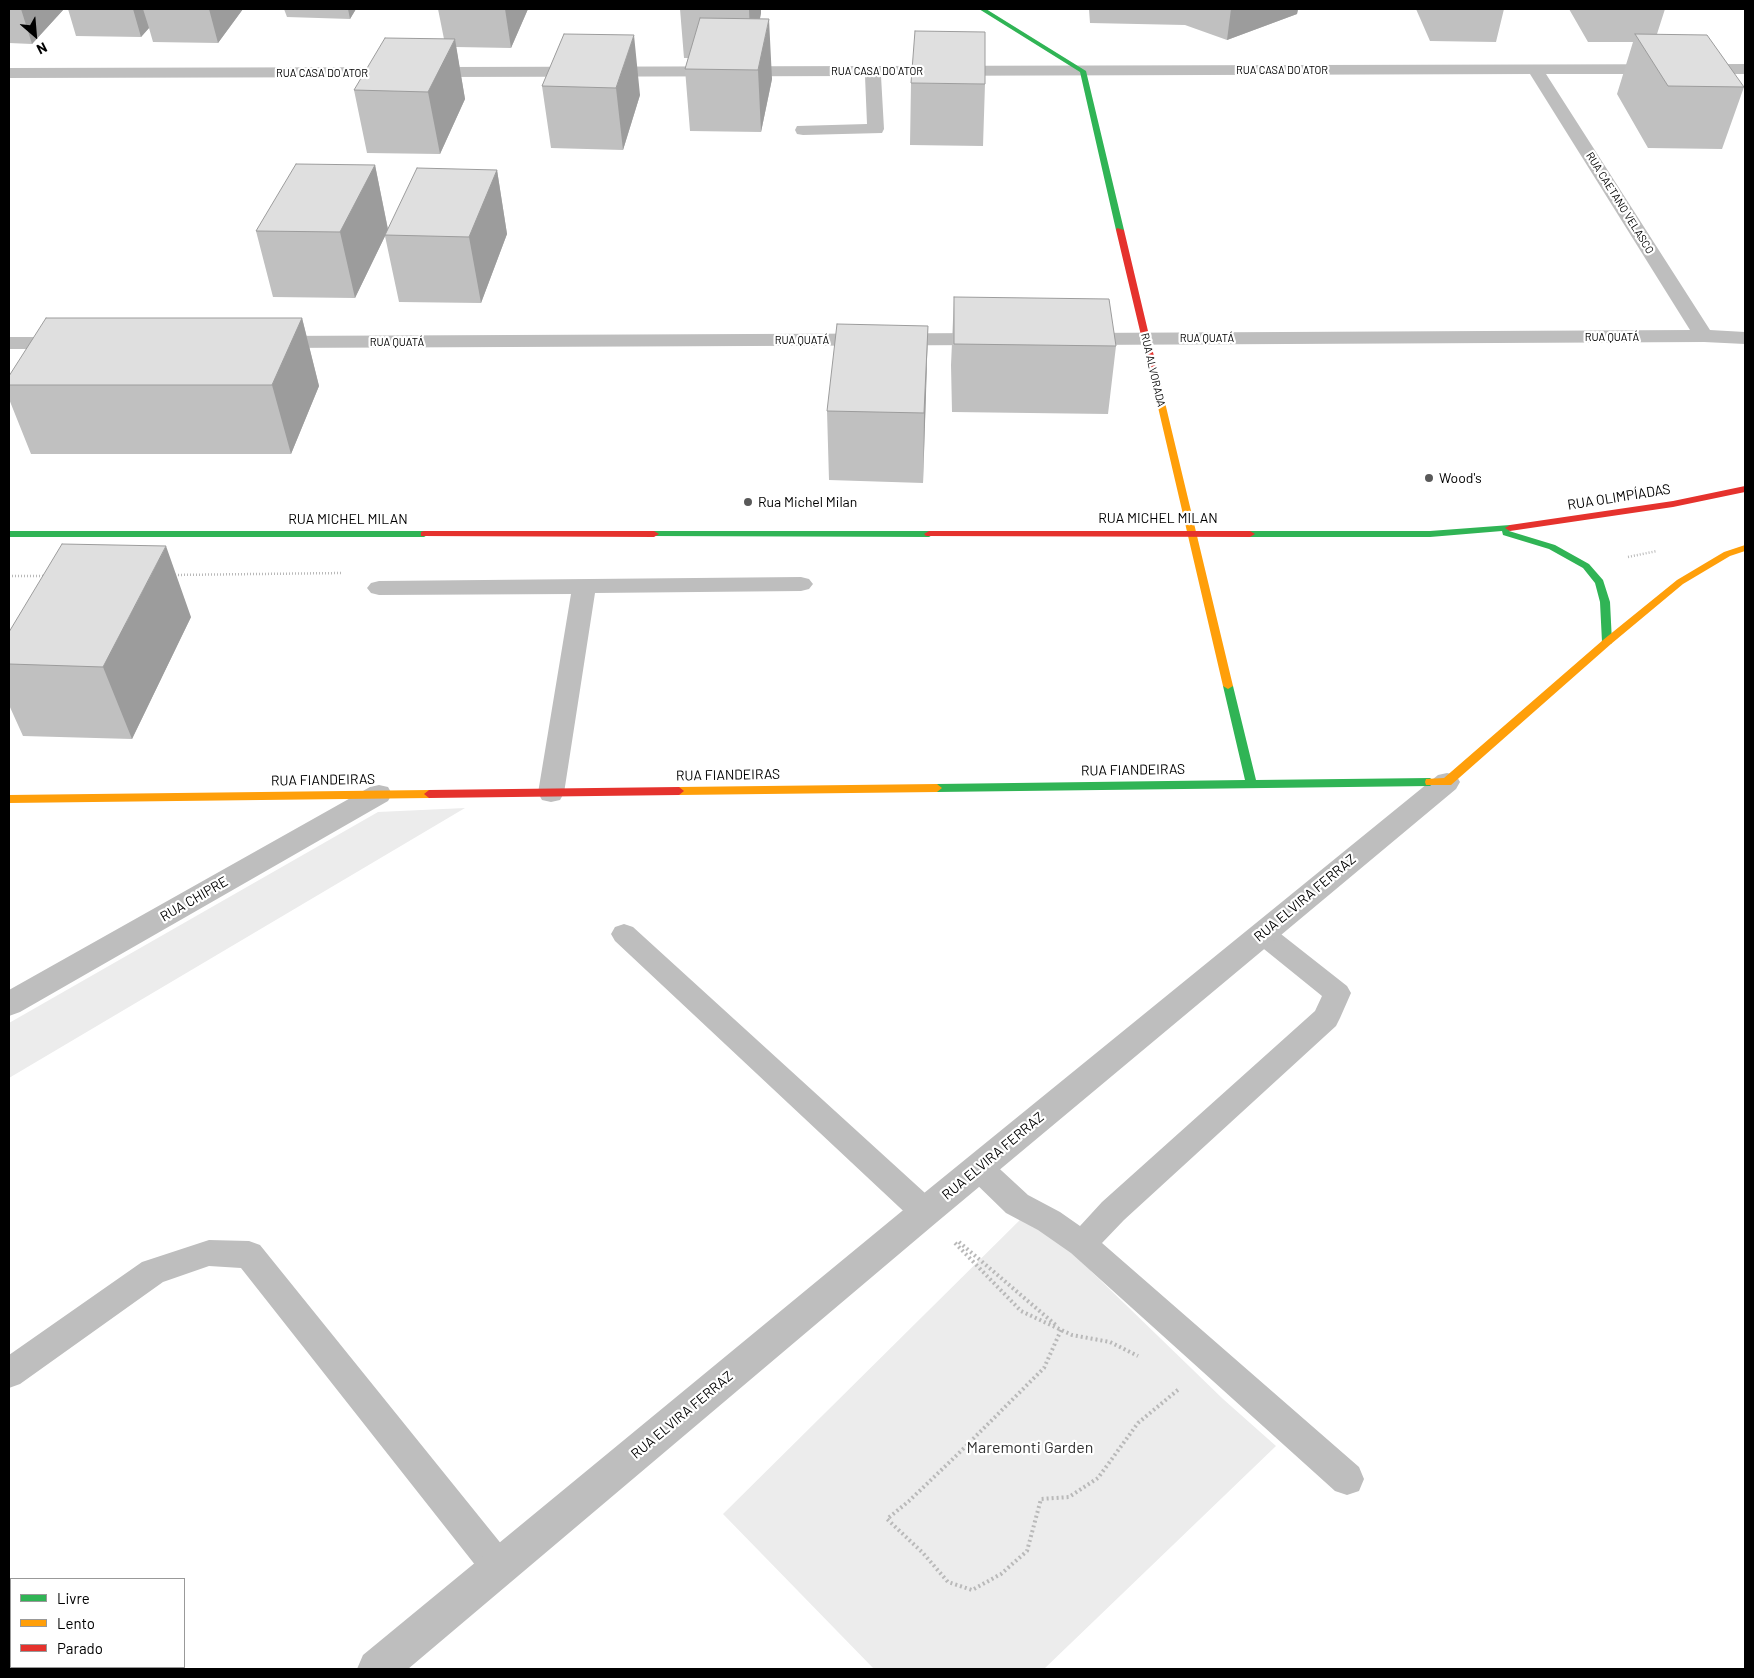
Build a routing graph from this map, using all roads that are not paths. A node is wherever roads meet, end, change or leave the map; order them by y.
1 (982, 9) edge
2 (1745, 69) edge
3 (1535, 70) junction
4 (874, 71) junction
5 (1083, 71) junction
6 (9, 73) edge
7 (803, 130) dead end
8 (1704, 336) junction
9 (1745, 338) edge
10 (1006, 339) edge
11 (1056, 339) edge
12 (1146, 339) junction
13 (248, 342) edge
14 (9, 343) edge
15 (88, 343) edge
16 (1745, 489) edge
17 (1496, 530) junction
18 (1191, 533) junction
19 (9, 534) edge
20 (1739, 552) edge
21 (801, 584) dead end
22 (584, 586) junction
23 (379, 588) dead end
24 (1607, 642) junction
25 (1447, 782) junction
26 (1251, 784) junction
27 (551, 792) junction
28 (379, 794) junction
29 (9, 799) edge
30 (624, 934) dead end
31 (1263, 934) junction
32 (9, 1004) edge
33 (979, 1168) junction
34 (925, 1212) junction
35 (1082, 1244) junction
36 (9, 1373) edge
37 (1348, 1479) dead end
38 (499, 1568) junction
39 (377, 1669) edge

1 - 5 street
2 - 3 street, RUA CASA DO ATOR
3 - 5 street, RUA CASA DO ATOR
3 - 8 street, RUA CAETANO VELASCO
4 - 5 street, RUA CASA DO ATOR
4 - 6 street, RUA CASA DO ATOR
4 - 7 street
5 - 12 street, RUA ALVORADA
8 - 9 street, RUA QUATÁ
8 - 12 street, RUA QUATÁ
10 - 13 street, RUA QUATÁ
11 - 12 street, RUA QUATÁ
12 - 18 street, RUA ALVORADA
14 - 15 street
16 - 17 street, RUA OLIMPÍADAS
17 - 18 street, RUA MICHEL MILAN
17 - 24 street
18 - 19 street, RUA MICHEL MILAN
18 - 26 street, RUA ALVORADA
20 - 24 street
21 - 22 street
22 - 23 street
22 - 27 street
24 - 25 street, RUA ELVIRA FERRAZ
25 - 26 street, RUA FIANDEIRAS
25 - 31 street, RUA ELVIRA FERRAZ
26 - 27 street, RUA FIANDEIRAS
27 - 28 street, RUA FIANDEIRAS
28 - 29 street, RUA FIANDEIRAS
28 - 32 street, RUA CHIPRE
30 - 34 lane
31 - 33 street, RUA ELVIRA FERRAZ
31 - 35 lane
33 - 34 street, RUA ELVIRA FERRAZ
33 - 35 lane
34 - 38 street, RUA ELVIRA FERRAZ
35 - 37 lane
36 - 38 lane
38 - 39 street, RUA ELVIRA FERRAZ

